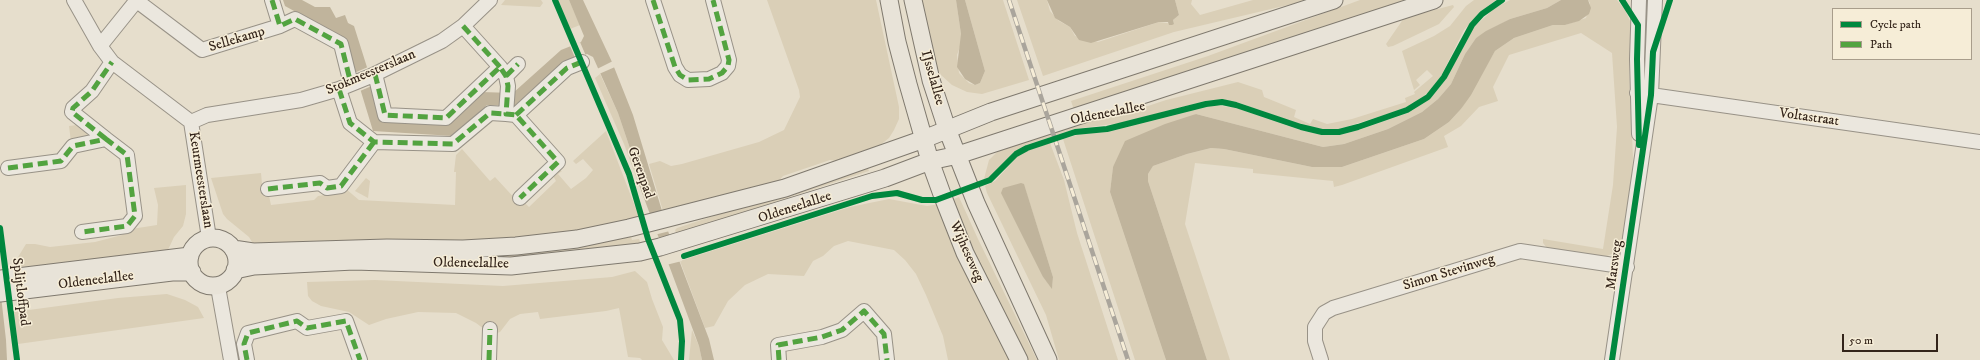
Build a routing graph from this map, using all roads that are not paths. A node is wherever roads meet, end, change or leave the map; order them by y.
1 (74, 0) edge
2 (272, 0) edge
3 (490, 0) edge
4 (653, 0) edge
5 (713, 0) edge
6 (889, 0) edge
7 (913, 0) edge
8 (1334, 0) edge
9 (1434, 0) edge
10 (1639, 0) edge
11 (1655, 0) edge
12 (137, 1) edge
13 (280, 26) junction
14 (463, 26) junction
15 (100, 46) junction
16 (112, 62) junction
17 (582, 62) dead end
18 (518, 64) dead end
19 (503, 71) junction
20 (373, 75) junction
21 (349, 85) junction
22 (1644, 94) junction
23 (510, 113) junction
24 (191, 122) junction
25 (947, 129) junction
26 (106, 139) junction
27 (924, 139) junction
28 (374, 142) junction
29 (1980, 142) edge
30 (958, 155) junction
31 (930, 161) junction
32 (8, 168) dead end
33 (268, 189) dead end
34 (520, 198) dead end
35 (82, 232) dead end
36 (209, 238) junction
37 (233, 249) junction
38 (191, 264) junction
39 (1627, 267) junction
40 (235, 270) junction
41 (0, 279) edge
42 (18, 284) junction
43 (218, 287) junction
44 (0, 294) edge
45 (490, 329) dead end
46 (231, 360) edge
47 (247, 360) edge
48 (360, 360) edge
49 (489, 360) edge
50 (779, 360) edge
51 (887, 360) edge
52 (1019, 360) edge
53 (1048, 360) edge
54 (1321, 360) edge
55 (1612, 360) edge

1 - 15 street
2 - 13 street, Sellekamp
3 - 14 street, Stokmeesterslaan
4 - 5 street
6 - 27 main road, IJsselallee
7 - 25 main road, IJsselallee
8 - 25 main road, Oldeneelallee
9 - 30 main road, Oldeneelallee
10 - 22 street, Marsweg
11 - 22 street, Marsweg
12 - 13 street, Sellekamp
12 - 15 street, Sellekamp
13 - 21 street, Sellekamp
14 - 19 street
14 - 20 street, Stokmeesterslaan
15 - 16 street
16 - 24 street
16 - 26 street
17 - 23 street
18 - 19 street
19 - 20 street
19 - 23 street
20 - 21 street, Stokmeesterslaan
21 - 24 street, Stokmeesterslaan
21 - 28 street
22 - 29 street, Voltastraat
22 - 39 street, Marsweg
23 - 28 street
23 - 34 street
24 - 36 street, Keurmeesterslaan
25 - 27 main road, Oldeneelallee
25 - 30 main road, IJsselallee
26 - 32 street
26 - 35 street
27 - 31 main road, Wijheseweg
27 - 37 main road, Oldeneelallee
28 - 33 street
30 - 31 main road, Oldeneelallee
30 - 53 main road, Wijheseweg
31 - 40 main road, Oldeneelallee
31 - 52 main road, Wijheseweg
36 - 37 main road
36 - 38 main road
37 - 40 main road
38 - 42 main road, Oldeneelallee
38 - 43 main road
39 - 54 street, Simon Stevinweg
39 - 55 street, Marsweg
40 - 43 main road
41 - 42 main road, Oldeneelallee
42 - 44 main road, Oldeneelallee
43 - 46 street
45 - 49 street
47 - 48 street
50 - 51 street

